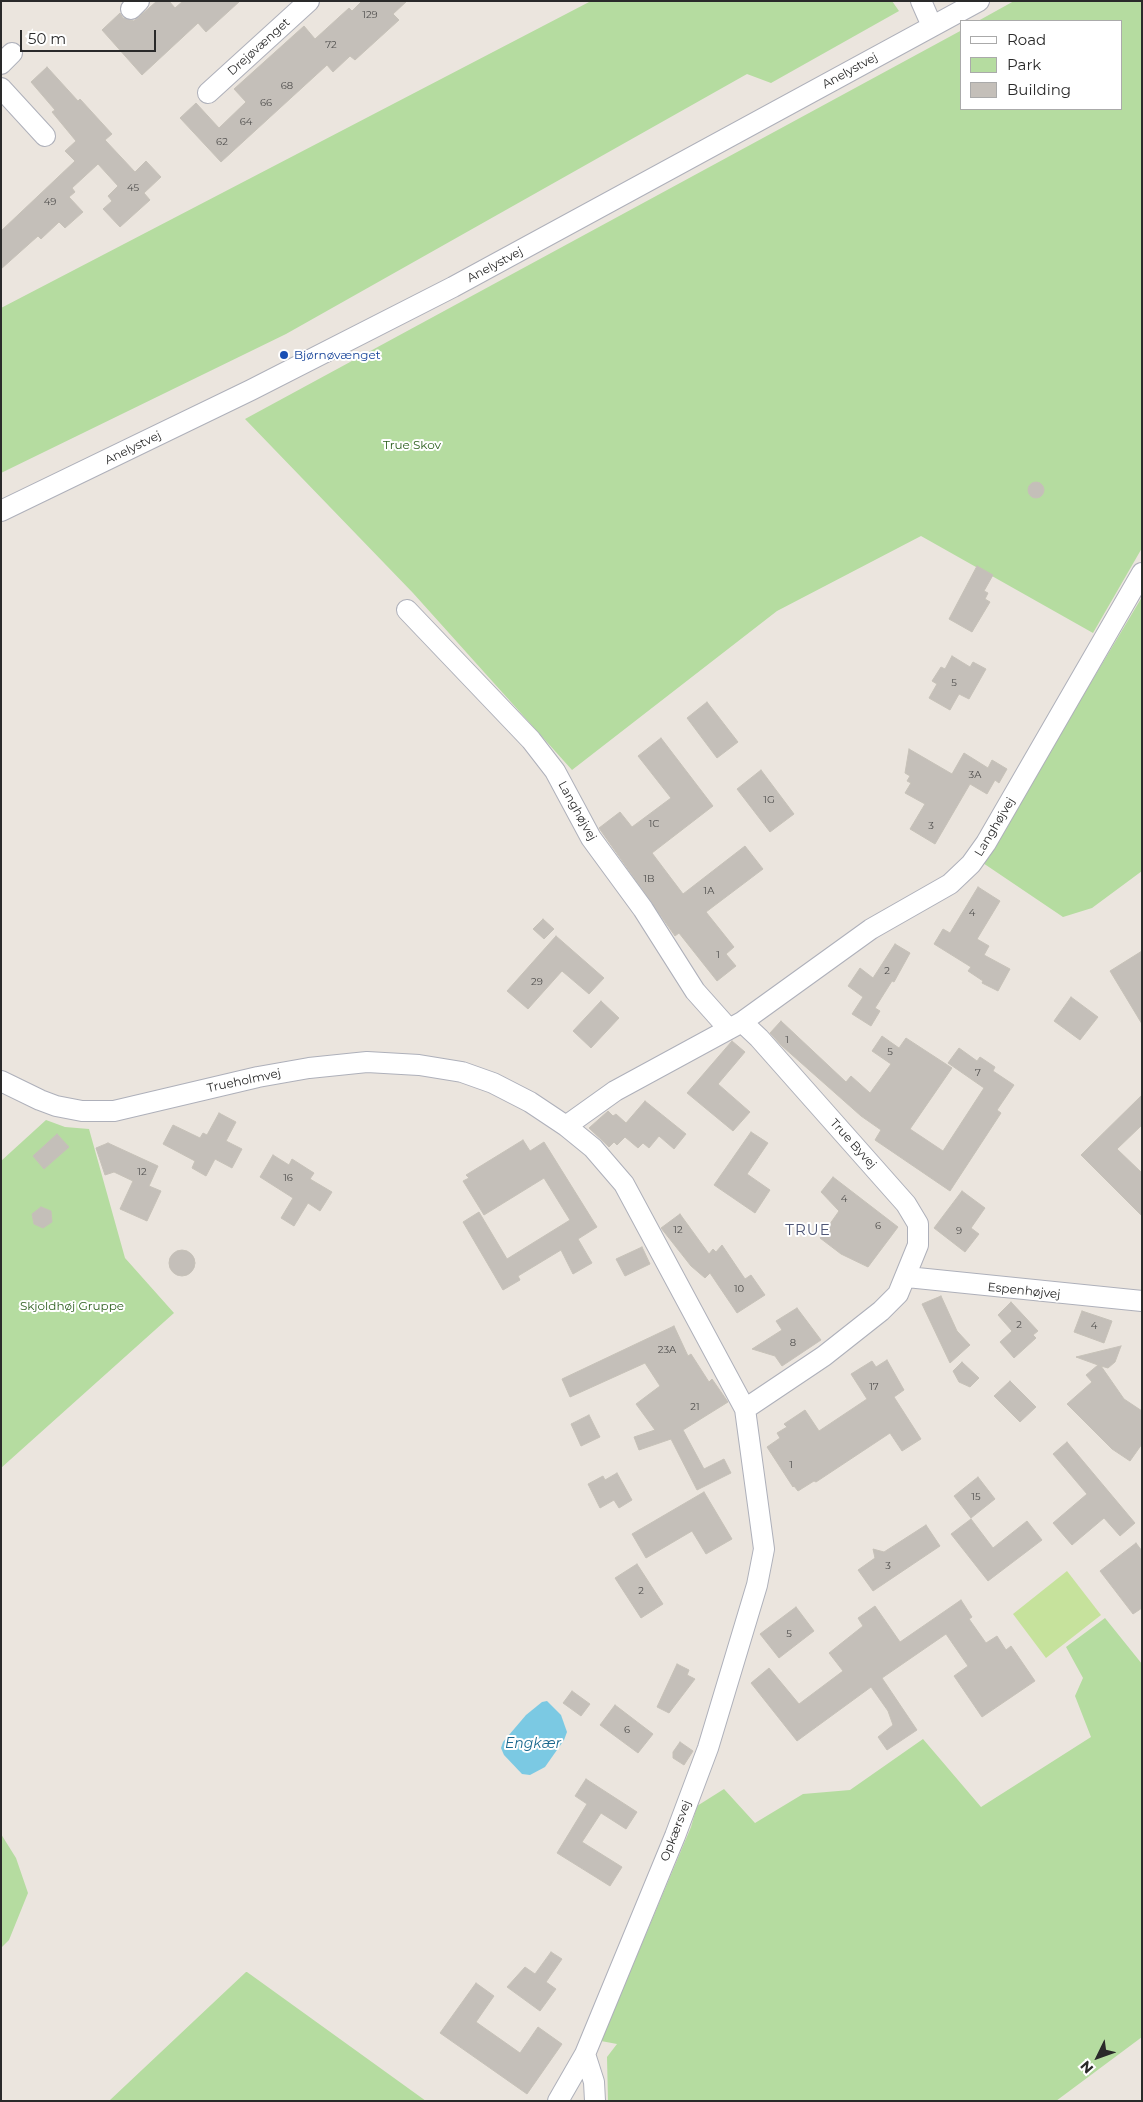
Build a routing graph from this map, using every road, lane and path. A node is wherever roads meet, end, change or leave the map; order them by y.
1 (310, 1) edge
2 (921, 1) edge
3 (979, 1) edge
4 (932, 26) junction
5 (1, 88) edge
6 (208, 93) dead end
7 (45, 136) dead end
8 (1, 511) edge
9 (1142, 573) edge
10 (407, 610) dead end
11 (735, 1025) junction
12 (1, 1081) edge
13 (566, 1126) junction
14 (907, 1277) junction
15 (1142, 1301) edge
16 (745, 1409) junction
17 (584, 2054) junction
18 (558, 2101) edge
19 (595, 2101) edge

1 - 6 street, Drejøvænget
2 - 4 street
3 - 4 street, Anelystvej
4 - 8 street, Anelystvej
5 - 7 street
9 - 11 street, Langhøjvej
10 - 11 street, Langhøjvej
11 - 13 street
11 - 14 street, True Byvej
12 - 13 street, Trueholmvej
13 - 16 street
14 - 15 street, Espenhøjvej
14 - 16 street, True Byvej
16 - 17 street, Opkærsvej
17 - 18 street, Opkærsvej
17 - 19 street

